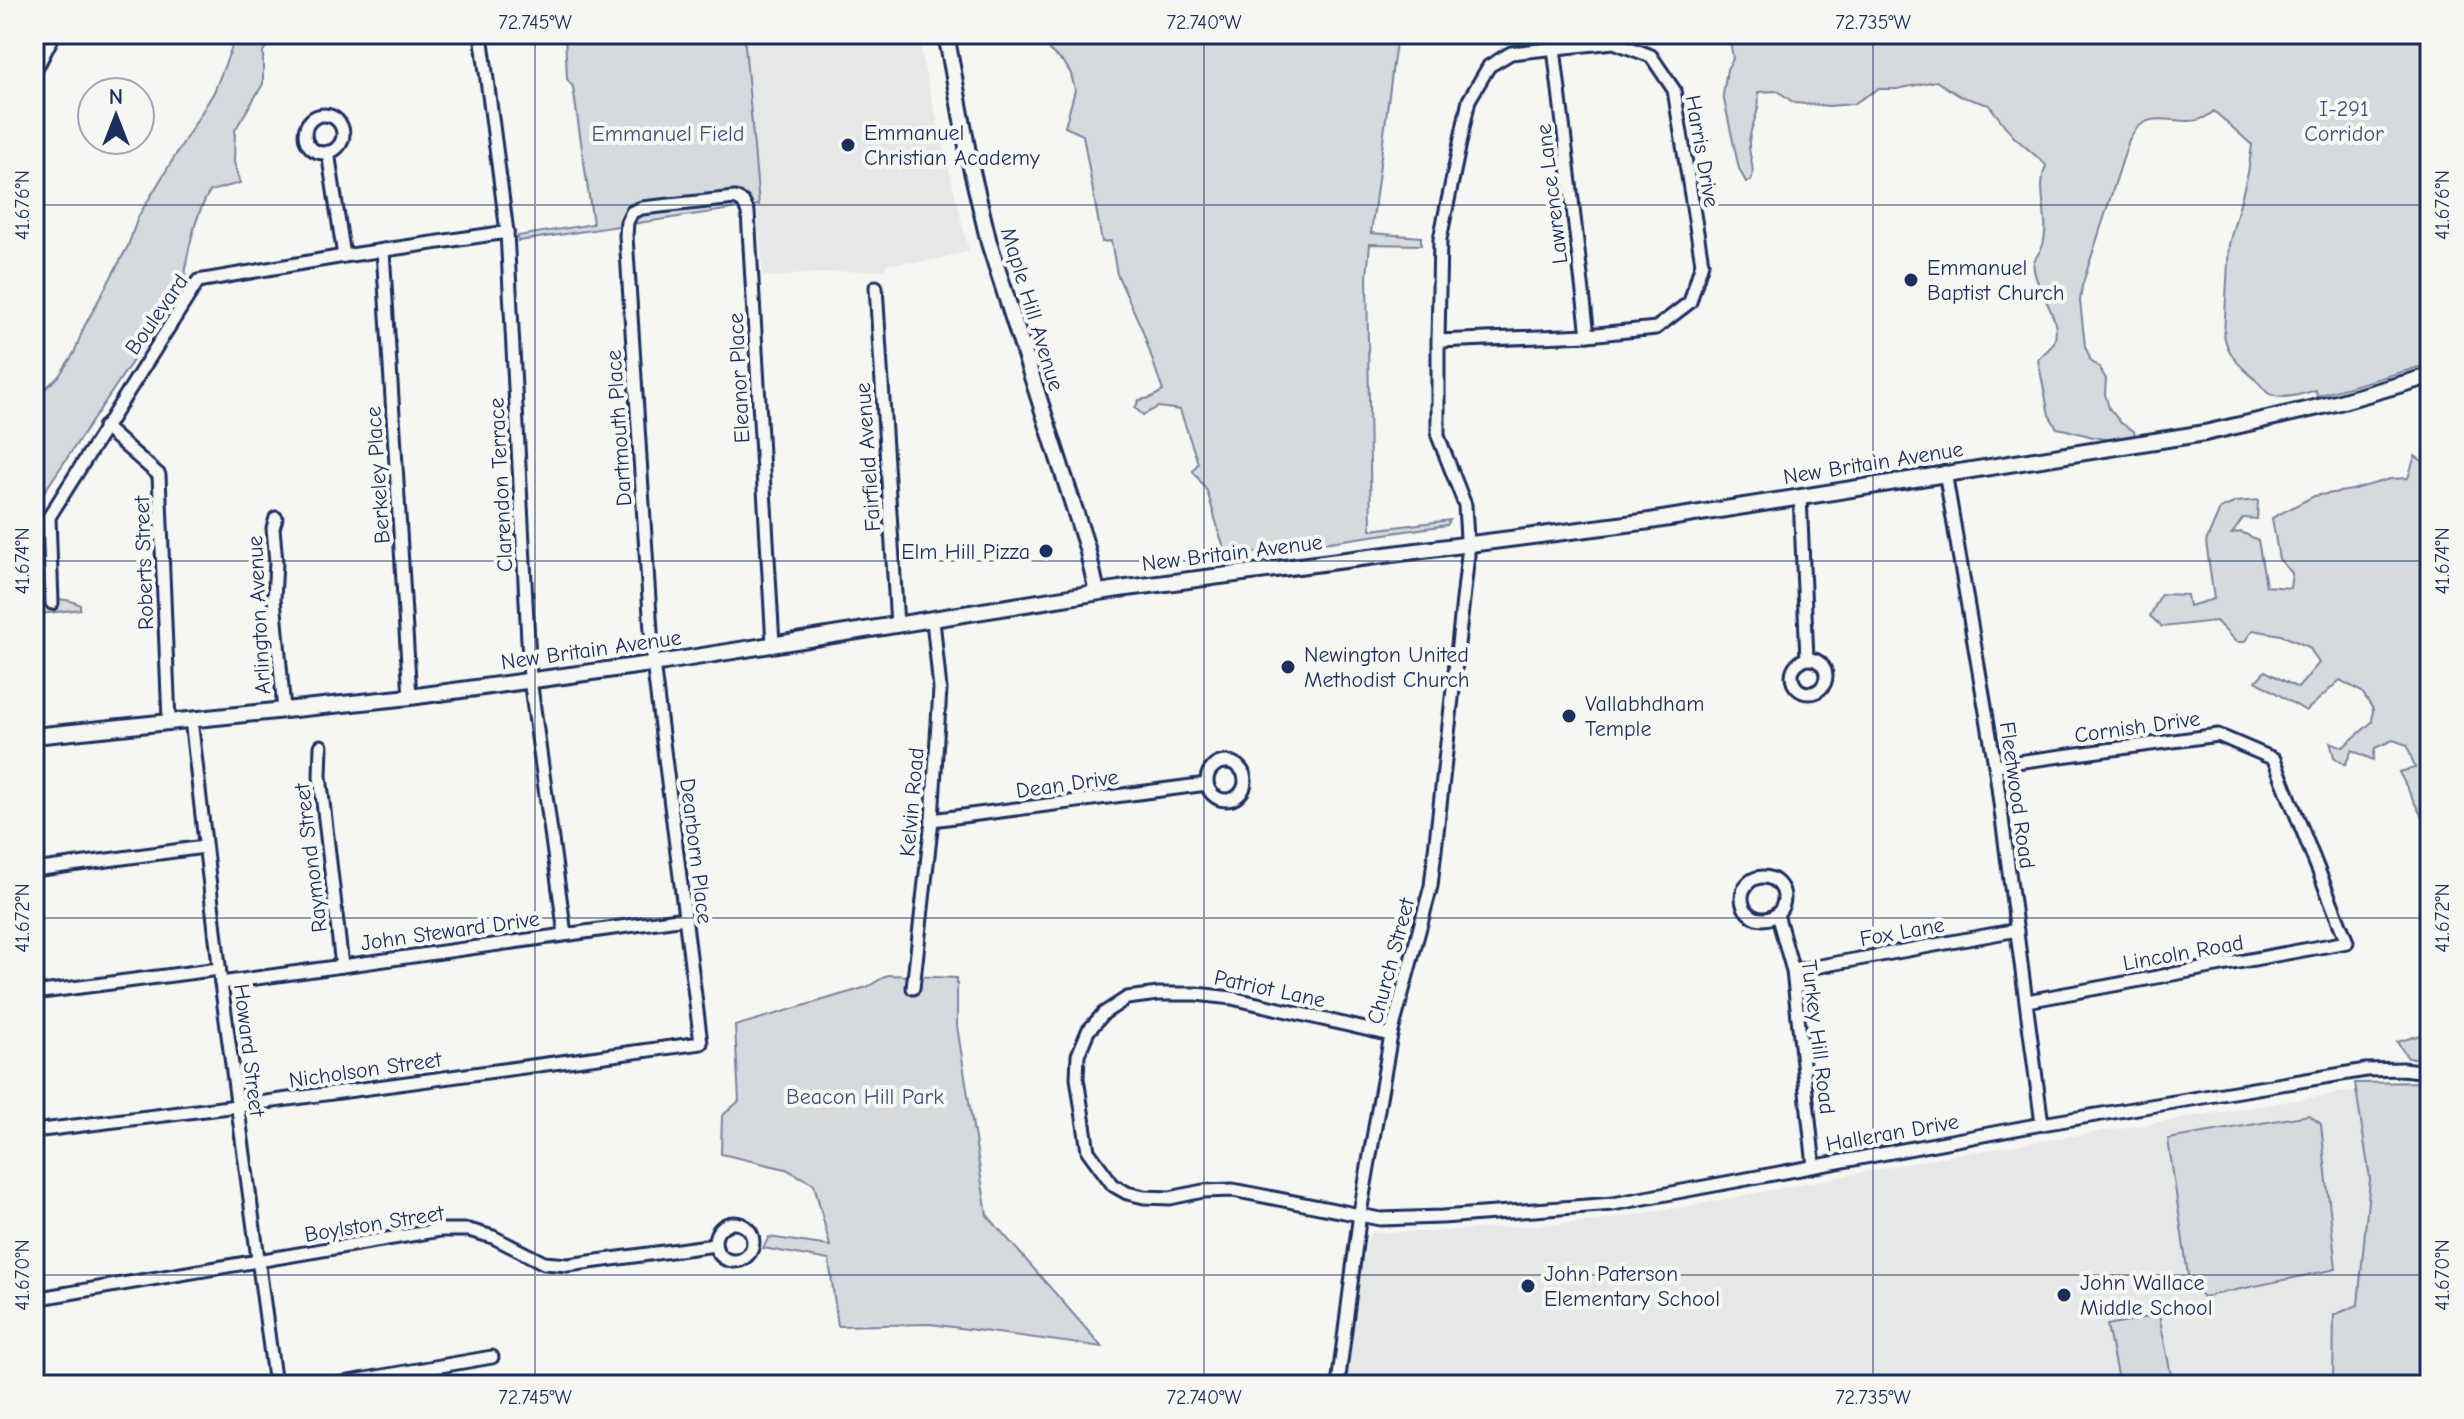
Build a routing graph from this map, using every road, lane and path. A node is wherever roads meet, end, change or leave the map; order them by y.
1 (54, 34) edge
2 (481, 34) edge
3 (946, 34) edge
4 (1554, 48) junction
5 (34, 73) edge
6 (328, 152) dead end
7 (653, 207) joint
8 (507, 232) junction
9 (383, 250) junction
10 (344, 256) junction
11 (876, 287) dead end
12 (1588, 335) junction
13 (1438, 341) junction
14 (2430, 376) edge
15 (104, 427) junction
16 (1945, 472) junction
17 (1800, 496) junction
18 (276, 518) dead end
19 (1469, 546) junction
20 (1097, 592) junction
21 (52, 603) dead end
22 (933, 620) junction
23 (897, 625) junction
24 (773, 644) junction
25 (1807, 659) dead end
26 (653, 663) junction
27 (530, 679) junction
28 (410, 697) junction
29 (284, 710) junction
30 (191, 719) junction
31 (169, 721) junction
32 (34, 736) edge
33 (321, 746) dead end
34 (1995, 765) junction
35 (1207, 784) dead end
36 (932, 820) junction
37 (204, 847) junction
38 (34, 870) edge
39 (1777, 914) dead end
40 (685, 918) junction
41 (2017, 930) junction
42 (565, 934) junction
43 (2347, 942) joint
44 (342, 966) junction
45 (219, 969) junction
46 (1793, 971) junction
47 (221, 983) junction
48 (913, 988) dead end
49 (34, 993) edge
50 (2027, 1001) junction
51 (1391, 1035) junction
52 (701, 1043) joint
53 (2430, 1072) edge
54 (237, 1106) junction
55 (2042, 1124) junction
56 (34, 1131) edge
57 (1814, 1166) junction
58 (1360, 1213) junction
59 (715, 1245) dead end
60 (260, 1261) junction
61 (34, 1299) edge
62 (492, 1357) dead end
63 (275, 1385) edge
64 (331, 1385) edge
65 (1338, 1385) edge

1 - 5 street
2 - 8 street, Clarendon Terrace
3 - 20 main road, Maple Hill Avenue
4 - 12 street, Lawrence Lane
4 - 12 street, Harris Drive
4 - 13 street, Harris Drive
6 - 10 street
7 - 24 street, Eleanor Place
7 - 26 street, Dartmouth Place
8 - 9 street, Boulevard
8 - 27 street, Clarendon Terrace
9 - 10 street, Boulevard
9 - 28 street, Berkeley Place
10 - 15 street, Boulevard
11 - 23 street, Fairfield Avenue
12 - 13 street, Harris Drive
13 - 19 street, Harris Drive
14 - 16 main road, New Britain Avenue
15 - 21 street, Boulevard
15 - 31 street, Roberts Street
16 - 17 main road, New Britain Avenue
16 - 34 street, Fleetwood Road
17 - 19 main road, New Britain Avenue
17 - 25 street
18 - 29 street, Arlington Avenue
19 - 20 main road, New Britain Avenue
19 - 51 street, Church Street
20 - 22 main road, New Britain Avenue
22 - 23 main road, New Britain Avenue
22 - 36 street, Kelvin Road
23 - 24 main road, New Britain Avenue
24 - 26 main road, New Britain Avenue
26 - 27 main road, New Britain Avenue
26 - 40 street, Dearborn Place
27 - 28 main road, New Britain Avenue
27 - 42 street, Clarendon Terrace
28 - 29 main road, New Britain Avenue
29 - 30 main road, New Britain Avenue
30 - 31 main road, New Britain Avenue
30 - 37 street, Howard Street
31 - 32 main road, New Britain Avenue
33 - 44 street, Raymond Street
34 - 41 street, Fleetwood Road
34 - 43 street, Cornish Drive
35 - 36 street, Dean Drive
36 - 48 street, Kelvin Road
37 - 38 street
37 - 45 street, Howard Street
39 - 46 street, Turkey Hill Road
40 - 42 street, John Steward Drive
40 - 52 street, Dearborn Place
41 - 46 street, Fox Lane
41 - 50 street, Fleetwood Road
42 - 44 street, John Steward Drive
43 - 50 street, Lincoln Road
44 - 47 street, John Steward Drive
45 - 47 street, Howard Street
45 - 49 street
46 - 57 street, Turkey Hill Road
47 - 54 street, Howard Street
50 - 55 street, Fleetwood Road
51 - 58 street, Church Street
51 - 58 street, Patriot Lane
52 - 54 street, Nicholson Street
53 - 55 street, Halleran Drive
54 - 56 street, Nicholson Street
54 - 60 street, Howard Street
55 - 57 street, Halleran Drive
57 - 58 street, Halleran Drive
58 - 65 street, Church Street
59 - 60 street, Boylston Street
60 - 61 street, Boylston Street
60 - 63 street, Howard Street
62 - 64 street

